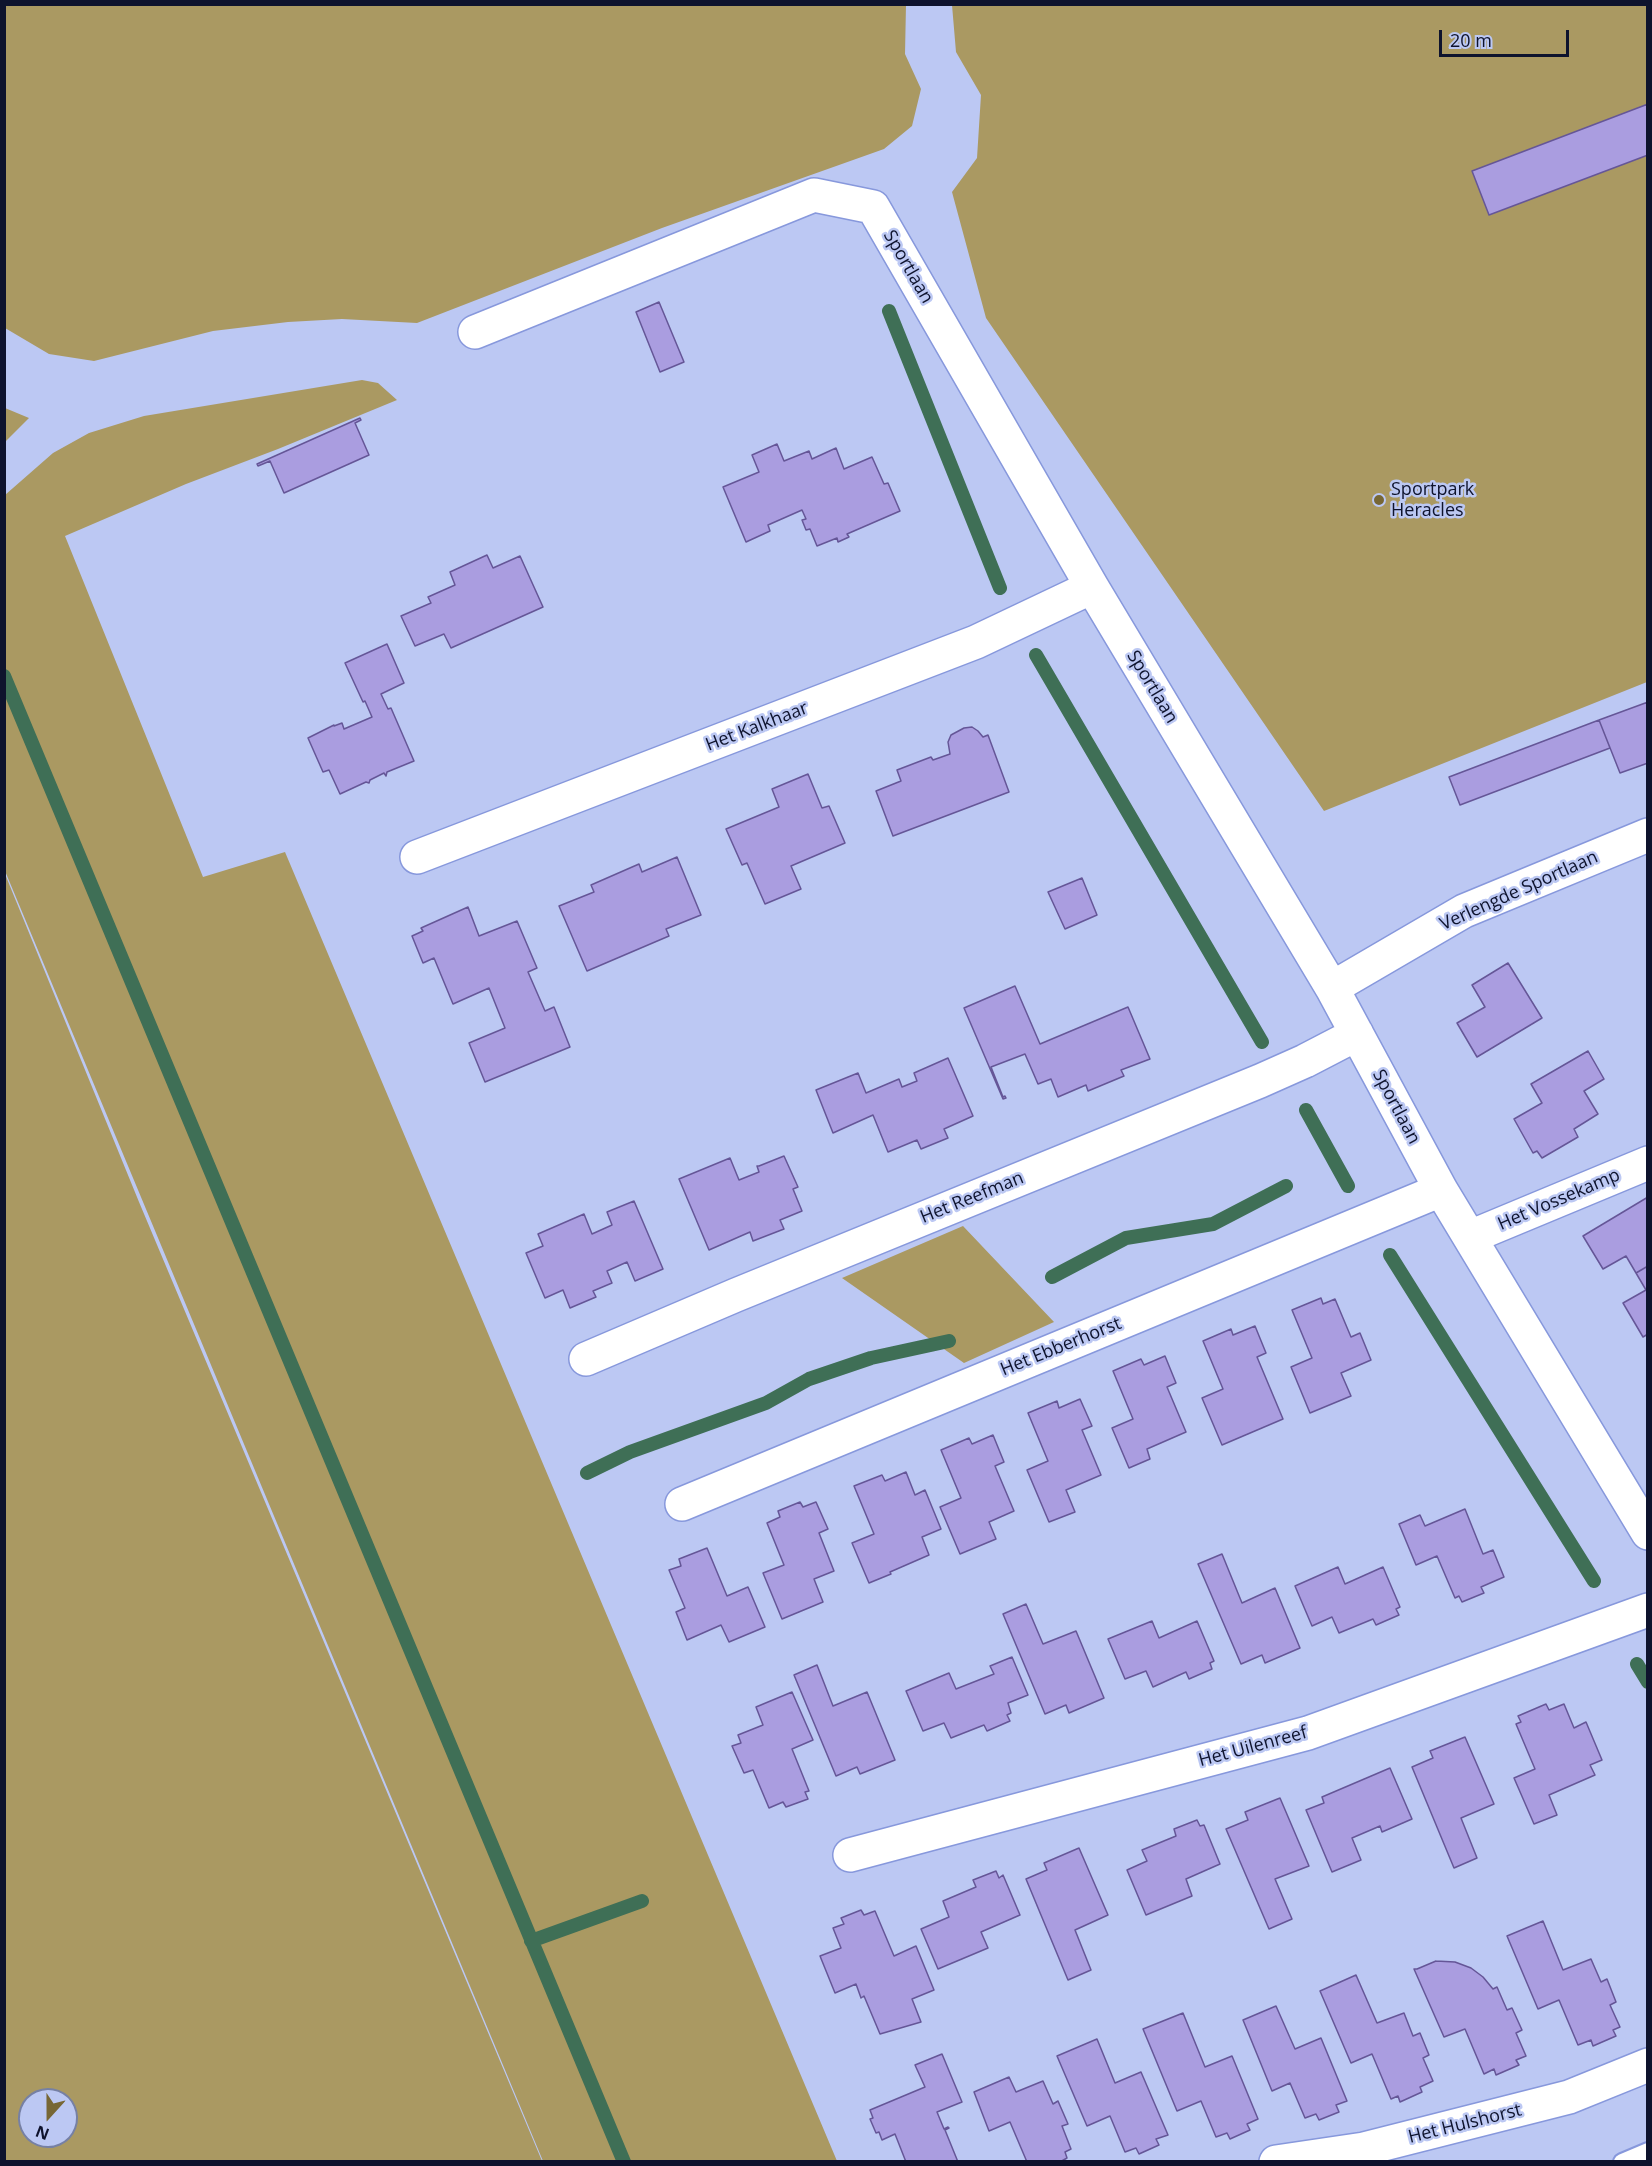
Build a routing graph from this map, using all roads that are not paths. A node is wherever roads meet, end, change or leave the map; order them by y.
1 (475, 332) dead end
2 (1092, 587) junction
3 (1647, 835) edge
4 (417, 857) dead end
5 (1332, 988) junction
6 (1357, 1034) junction
7 (1647, 1163) edge
8 (1441, 1190) junction
9 (1470, 1237) junction
10 (586, 1359) dead end
11 (682, 1504) dead end
12 (1647, 1533) edge
13 (1647, 1610) edge
14 (850, 1855) dead end
15 (1647, 2065) edge
16 (1647, 2151) edge
17 (1276, 2162) edge
18 (1622, 2162) edge

1 - 2 street, Sportlaan
2 - 4 street, Het Kalkhaar
2 - 5 street, Sportlaan
3 - 5 street, Verlengde Sportlaan
5 - 6 street, Sportlaan
6 - 8 street, Sportlaan
6 - 10 street, Het Reefman
7 - 9 street, Het Vossekamp
8 - 9 street, Sportlaan
8 - 11 street, Het Ebberhorst
9 - 12 street, Sportlaan
13 - 14 street, Het Uilenreef
15 - 17 street, Het Hulshorst
16 - 18 lane

